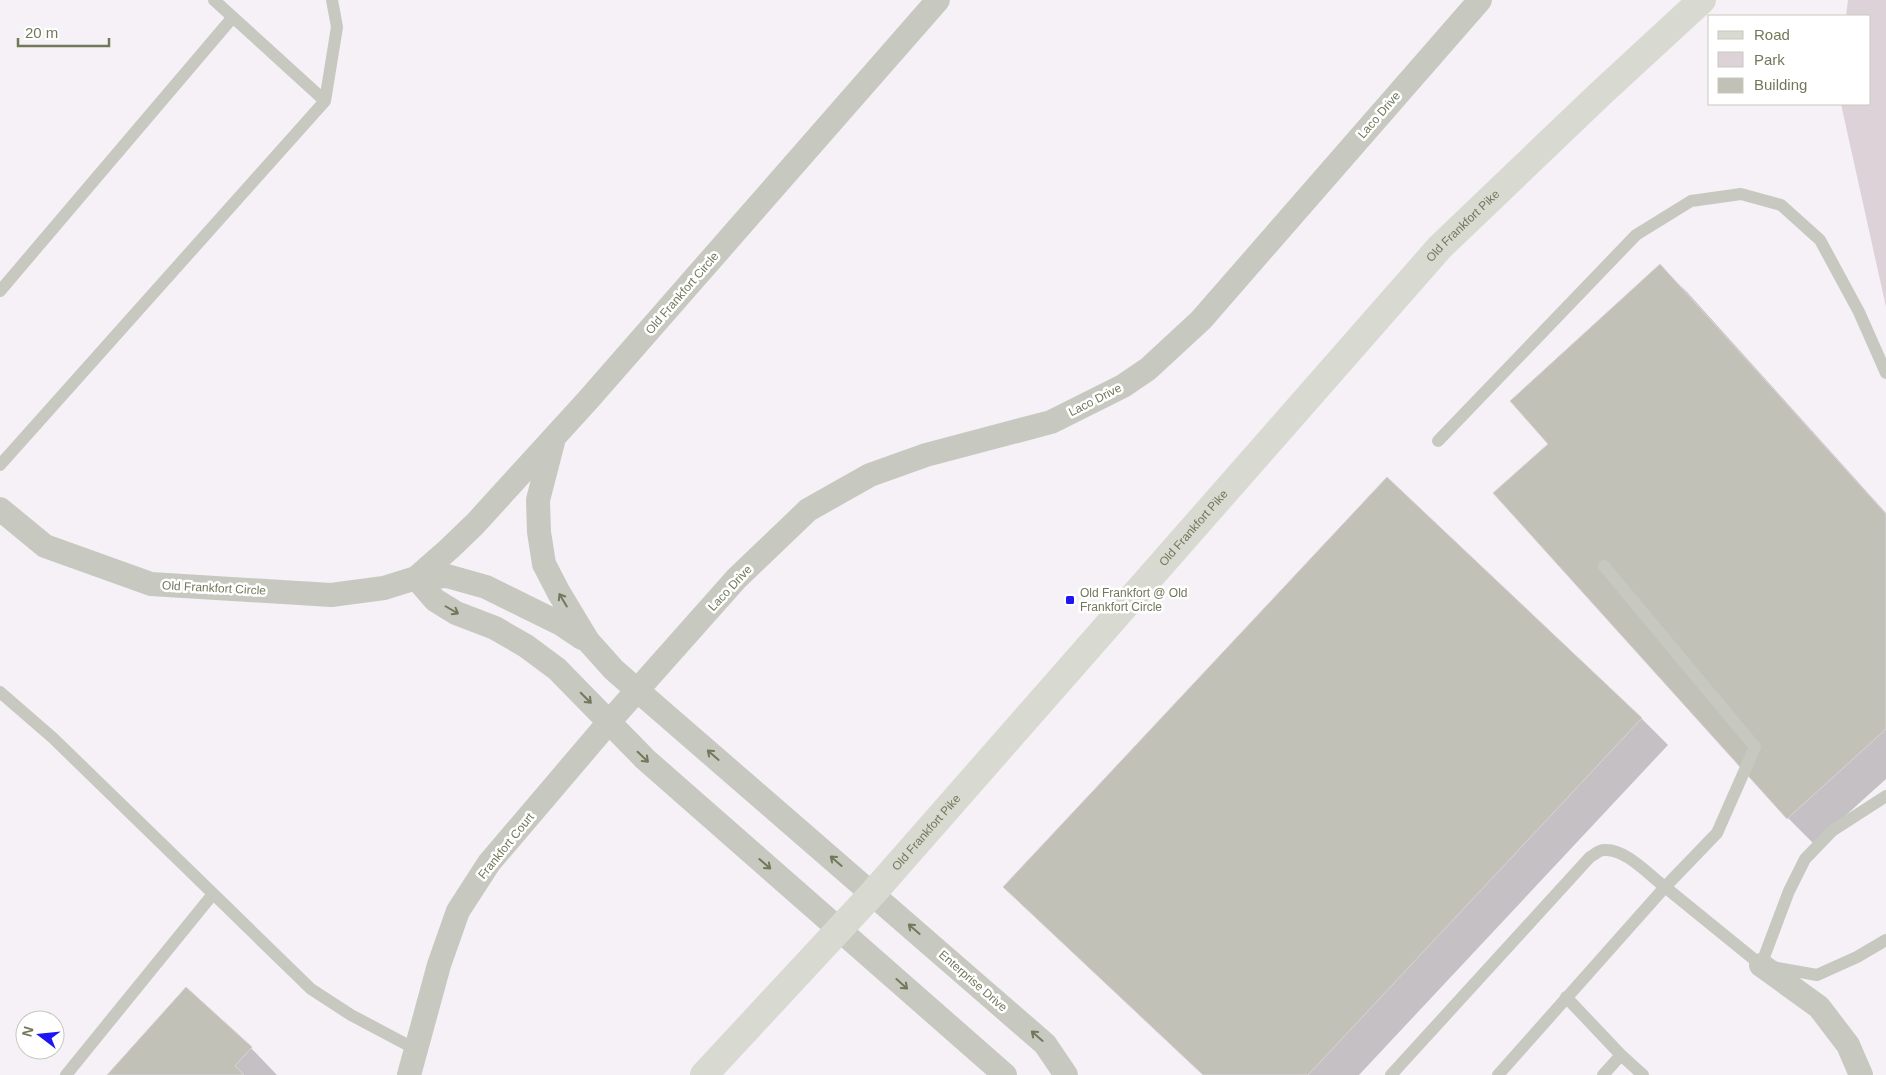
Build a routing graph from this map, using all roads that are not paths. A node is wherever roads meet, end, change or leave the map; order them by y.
1 (214, 0) edge
2 (332, 0) edge
3 (938, 0) edge
4 (1480, 0) edge
5 (1702, 0) edge
6 (233, 18) junction
7 (325, 101) junction
8 (0, 291) edge
9 (1886, 373) edge
10 (554, 438) junction
11 (1438, 441) dead end
12 (0, 465) edge
13 (0, 509) edge
14 (1604, 566) dead end
15 (416, 578) junction
16 (588, 641) junction
17 (638, 691) junction
18 (0, 692) edge
19 (610, 722) junction
20 (1886, 796) edge
21 (1665, 887) junction
22 (873, 893) junction
23 (213, 894) junction
24 (840, 929) junction
25 (1886, 940) edge
26 (1761, 965) junction
27 (1566, 997) junction
28 (417, 1050) junction
29 (1621, 1055) junction
30 (66, 1075) edge
31 (409, 1075) edge
32 (704, 1075) edge
33 (1005, 1075) edge
34 (1066, 1075) edge
35 (1391, 1075) edge
36 (1498, 1075) edge
37 (1603, 1075) edge
38 (1643, 1075) edge
39 (1861, 1075) edge

1 - 6 lane
2 - 7 lane
3 - 10 street, Old Frankfort Circle
4 - 17 street, Laco Drive
5 - 22 main road, Old Frankfort Pike
6 - 7 lane
6 - 8 lane
7 - 12 lane
9 - 11 lane
10 - 15 street, Old Frankfort Circle
16 -> 10 street
13 - 15 street, Old Frankfort Circle
14 - 21 lane
15 - 16 street, Old Frankfort Circle
15 -> 19 street
16 - 17 street
17 - 19 street, Frankfort Court
22 -> 17 street
18 - 23 lane
19 -> 24 street
19 - 28 street, Frankfort Court
20 - 26 lane
21 - 26 lane
21 - 27 lane
21 - 35 lane
22 - 24 main road, Old Frankfort Pike
34 -> 22 street, Enterprise Drive
23 - 28 lane
23 - 30 lane
24 - 32 main road, Old Frankfort Pike
24 -> 33 street
25 - 26 lane
26 - 39 street
27 - 29 lane
27 - 36 lane
28 - 31 street, Frankfort Court
29 - 37 lane
29 - 38 lane

